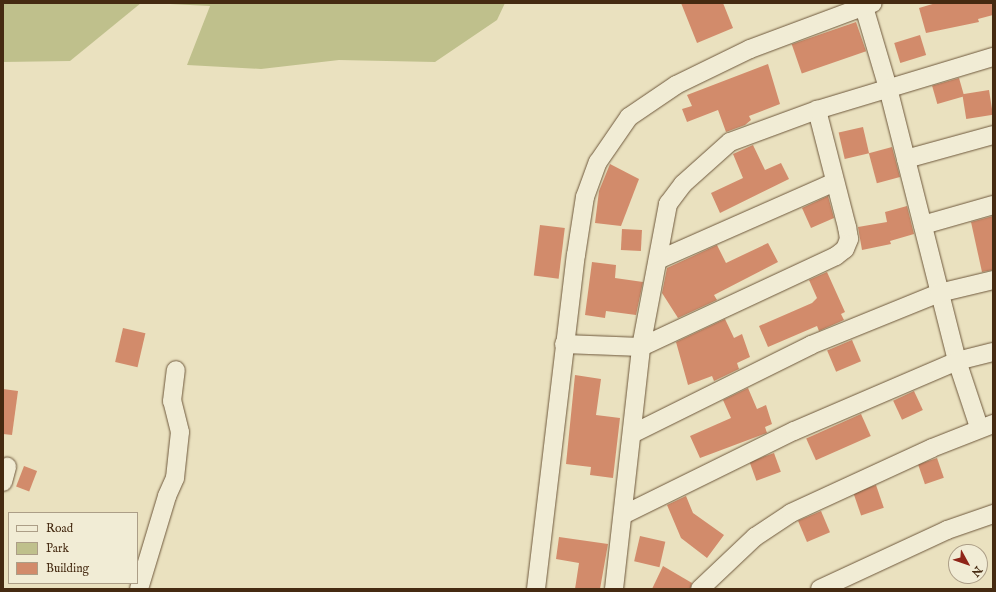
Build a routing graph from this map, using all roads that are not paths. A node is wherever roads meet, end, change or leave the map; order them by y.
1 (869, 5) edge
2 (993, 57) edge
3 (888, 88) junction
4 (817, 110) junction
5 (993, 135) edge
6 (906, 159) junction
7 (835, 182) junction
8 (993, 204) edge
9 (923, 225) junction
10 (658, 260) junction
11 (993, 280) edge
12 (939, 293) junction
13 (564, 344) junction
14 (641, 348) junction
15 (993, 352) edge
16 (956, 361) junction
17 (176, 370) dead end
18 (986, 425) edge
19 (632, 434) junction
20 (624, 514) junction
21 (993, 514) edge
22 (139, 589) edge
23 (536, 589) edge
24 (614, 589) edge
25 (700, 589) edge
26 (820, 589) edge

1 - 3 street
1 - 13 street
2 - 3 street
3 - 4 street
3 - 6 street
4 - 7 street
4 - 10 street
5 - 6 street
6 - 9 street
7 - 10 street
7 - 14 street
8 - 9 street
9 - 12 street
10 - 14 street
11 - 12 street
12 - 16 street
12 - 19 street
13 - 14 street
13 - 23 street
14 - 19 street
15 - 16 street
16 - 18 street
16 - 20 street
17 - 22 street
18 - 25 street
19 - 20 street
20 - 24 street
21 - 26 street

